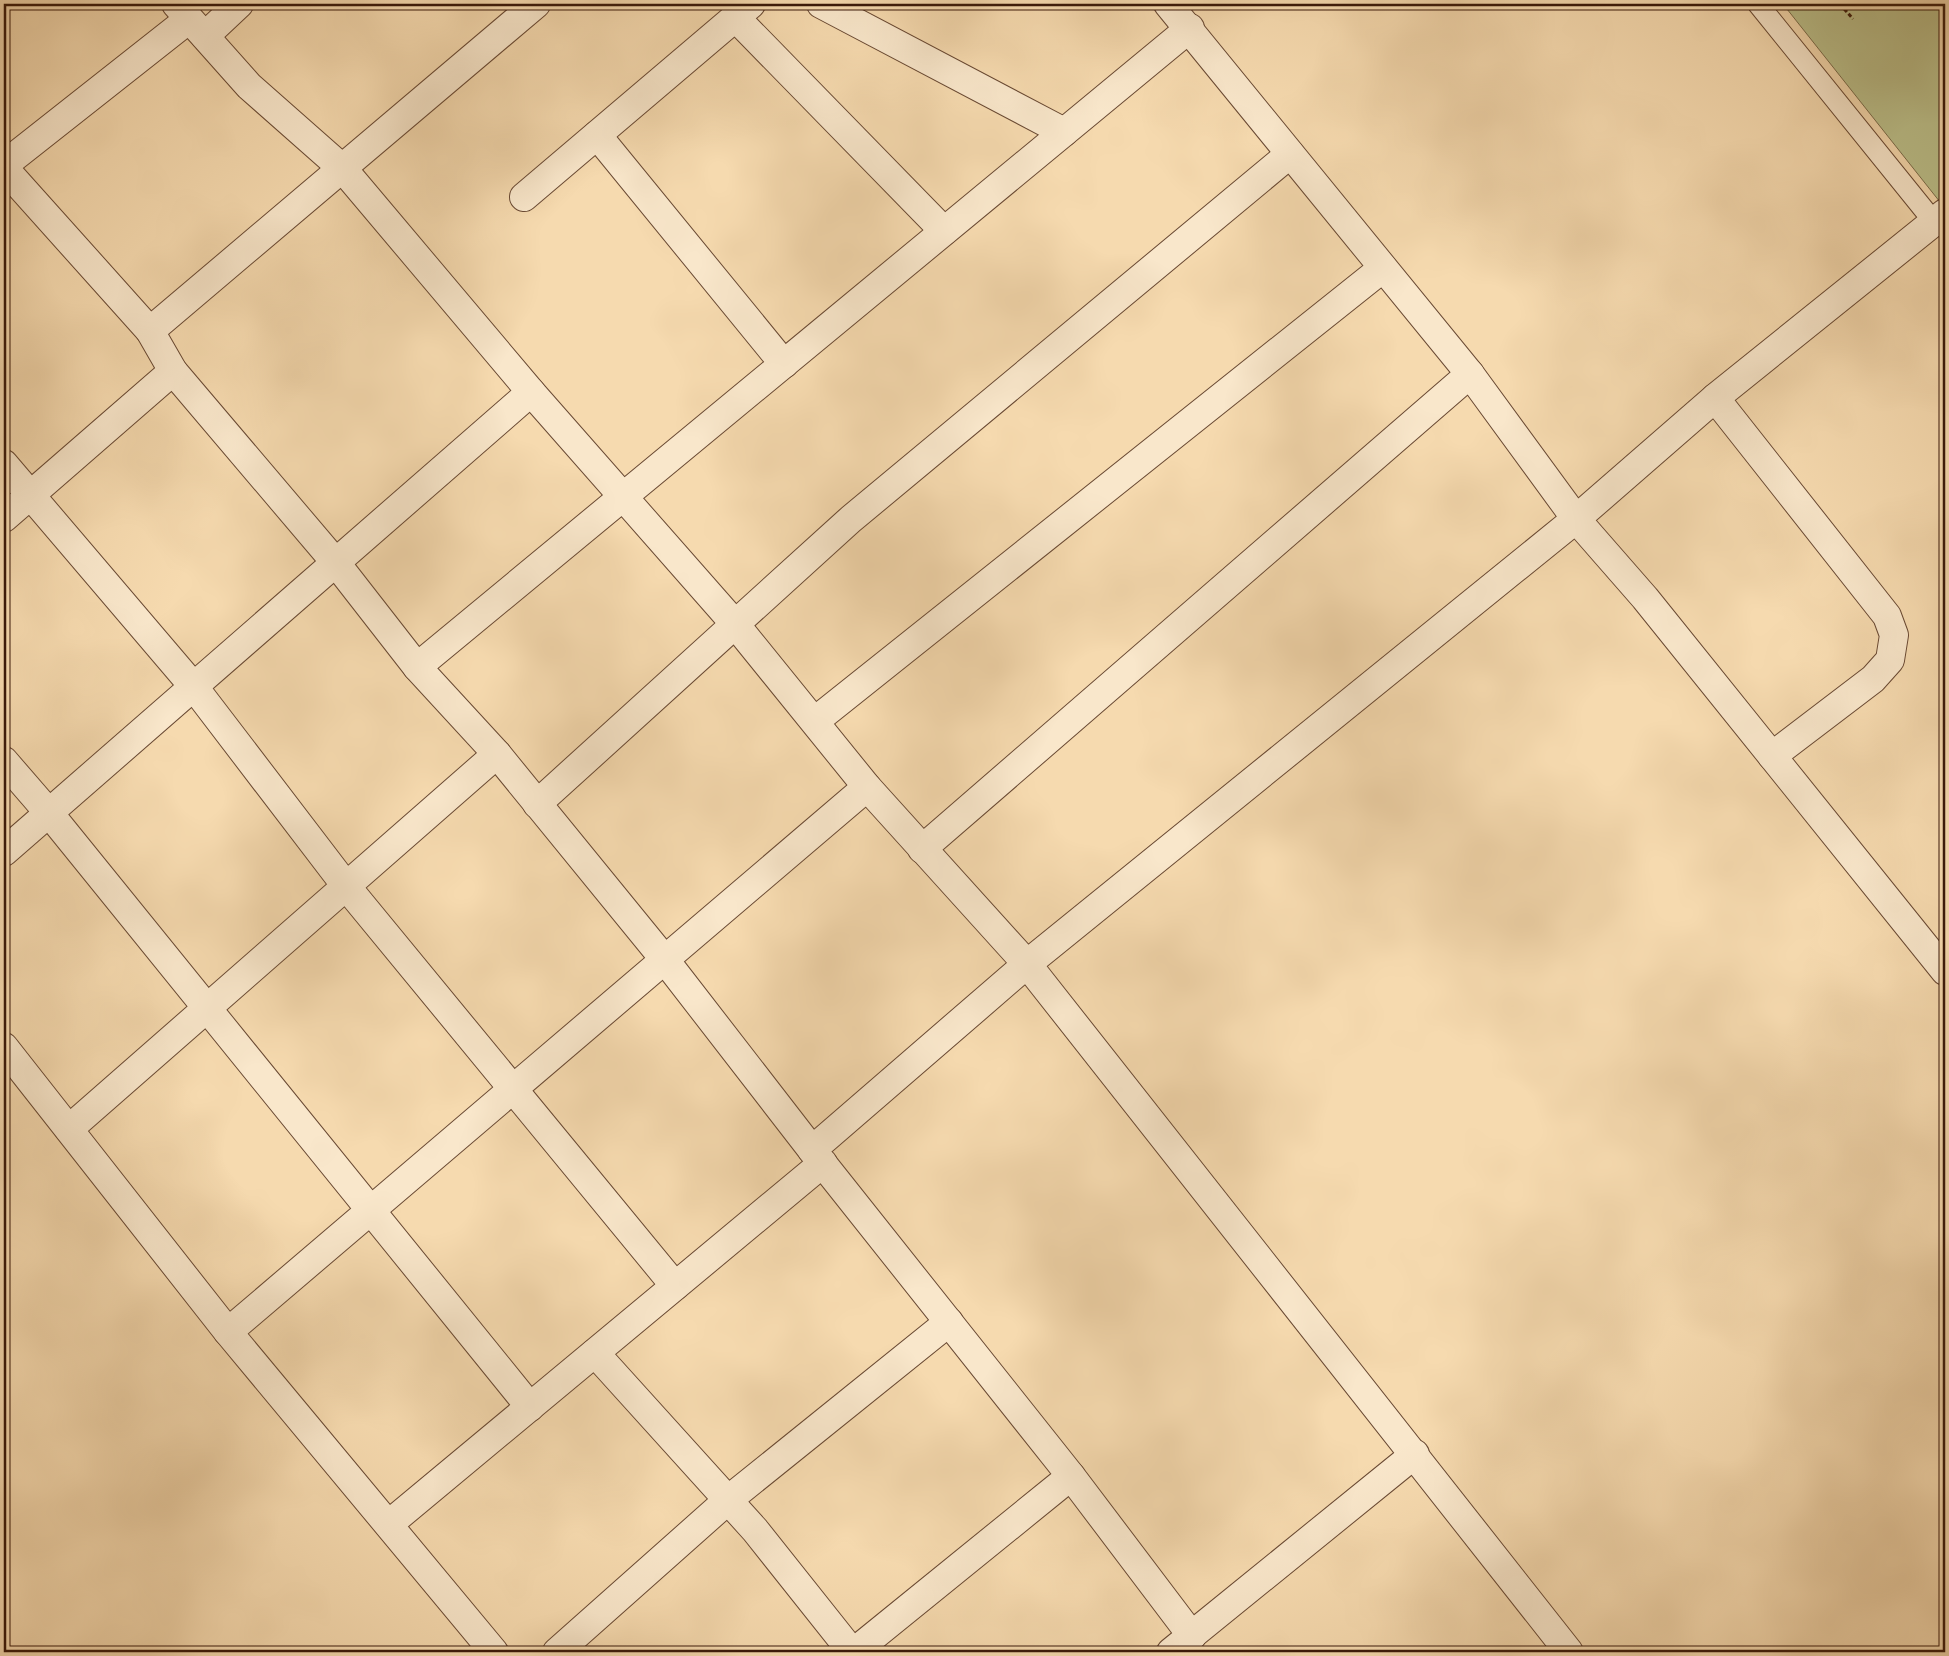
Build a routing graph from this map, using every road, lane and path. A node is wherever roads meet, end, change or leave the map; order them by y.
1 (239, 4) edge
2 (536, 4) edge
3 (822, 4) edge
4 (1168, 4) edge
5 (1758, 4) edge
6 (1840, 4) edge
7 (743, 11) edge
8 (1853, 19) dead end
9 (190, 20) edge
10 (1190, 28) junction
11 (1064, 132) junction
12 (597, 135) junction
13 (1290, 154) junction
14 (4, 166) edge
15 (343, 169) junction
16 (524, 197) dead end
17 (1940, 218) edge
18 (944, 231) junction
19 (1383, 268) junction
20 (150, 331) junction
21 (784, 364) junction
22 (173, 372) junction
23 (1470, 374) junction
24 (531, 392) junction
25 (1715, 398) junction
26 (4, 464) edge
27 (30, 495) junction
28 (625, 496) junction
29 (4, 518) edge
30 (1576, 519) junction
31 (336, 563) junction
32 (736, 624) junction
33 (418, 667) junction
34 (194, 687) junction
35 (814, 721) junction
36 (497, 754) junction
37 (1772, 756) junction
38 (4, 761) edge
39 (867, 787) junction
40 (537, 804) junction
41 (49, 813) junction
42 (922, 848) junction
43 (4, 852) edge
44 (346, 886) junction
45 (664, 960) junction
46 (1027, 964) junction
47 (1945, 971) edge
48 (208, 1008) junction
49 (4, 1047) edge
50 (512, 1090) junction
51 (69, 1130) junction
52 (817, 1157) junction
53 (370, 1210) junction
54 (675, 1286) junction
55 (949, 1322) junction
56 (228, 1332) junction
57 (595, 1353) junction
58 (530, 1407) junction
59 (1414, 1454) junction
60 (1072, 1476) junction
61 (728, 1500) junction
62 (389, 1524) junction
63 (1181, 1644) edge
64 (494, 1652) edge
65 (557, 1652) edge
66 (853, 1652) edge
67 (1569, 1652) edge

1 - 9 street
2 - 15 street
3 - 11 street
4 - 10 street
5 - 17 lane
6 - 8 path
7 - 12 street
7 - 18 street
9 - 14 street
9 - 15 street
10 - 11 street
10 - 13 street
11 - 18 street
12 - 16 street
12 - 21 street
13 - 19 street
13 - 32 street
14 - 20 street
15 - 20 street
15 - 24 street
17 - 25 street
18 - 21 street
19 - 23 street
19 - 35 street
20 - 22 street
21 - 28 street
22 - 27 street
22 - 31 street
23 - 30 street
23 - 42 street
24 - 28 street
24 - 31 street
25 - 30 street
25 - 37 street
26 - 27 street
27 - 29 street
27 - 34 street
28 - 32 street
28 - 33 street
30 - 37 street
30 - 46 street
31 - 33 street
31 - 34 street
32 - 35 street
32 - 40 street
33 - 36 street
34 - 41 street
34 - 44 street
35 - 39 street
36 - 40 street
36 - 44 street
37 - 47 street
38 - 41 street
39 - 42 street
39 - 45 street
40 - 45 street
41 - 43 street
41 - 48 street
42 - 46 street
44 - 48 street
44 - 50 street
45 - 50 street
45 - 52 street
46 - 52 street
46 - 59 street
48 - 51 street
48 - 53 street
49 - 51 street
50 - 53 street
50 - 54 street
51 - 56 street
52 - 54 street
52 - 55 street
53 - 56 street
53 - 58 street
54 - 57 street
55 - 60 street
55 - 61 street
56 - 62 street
57 - 58 street
57 - 61 street
58 - 62 street
59 - 63 street
59 - 67 street
60 - 63 street
60 - 66 street
61 - 65 street
61 - 66 street
62 - 64 street

